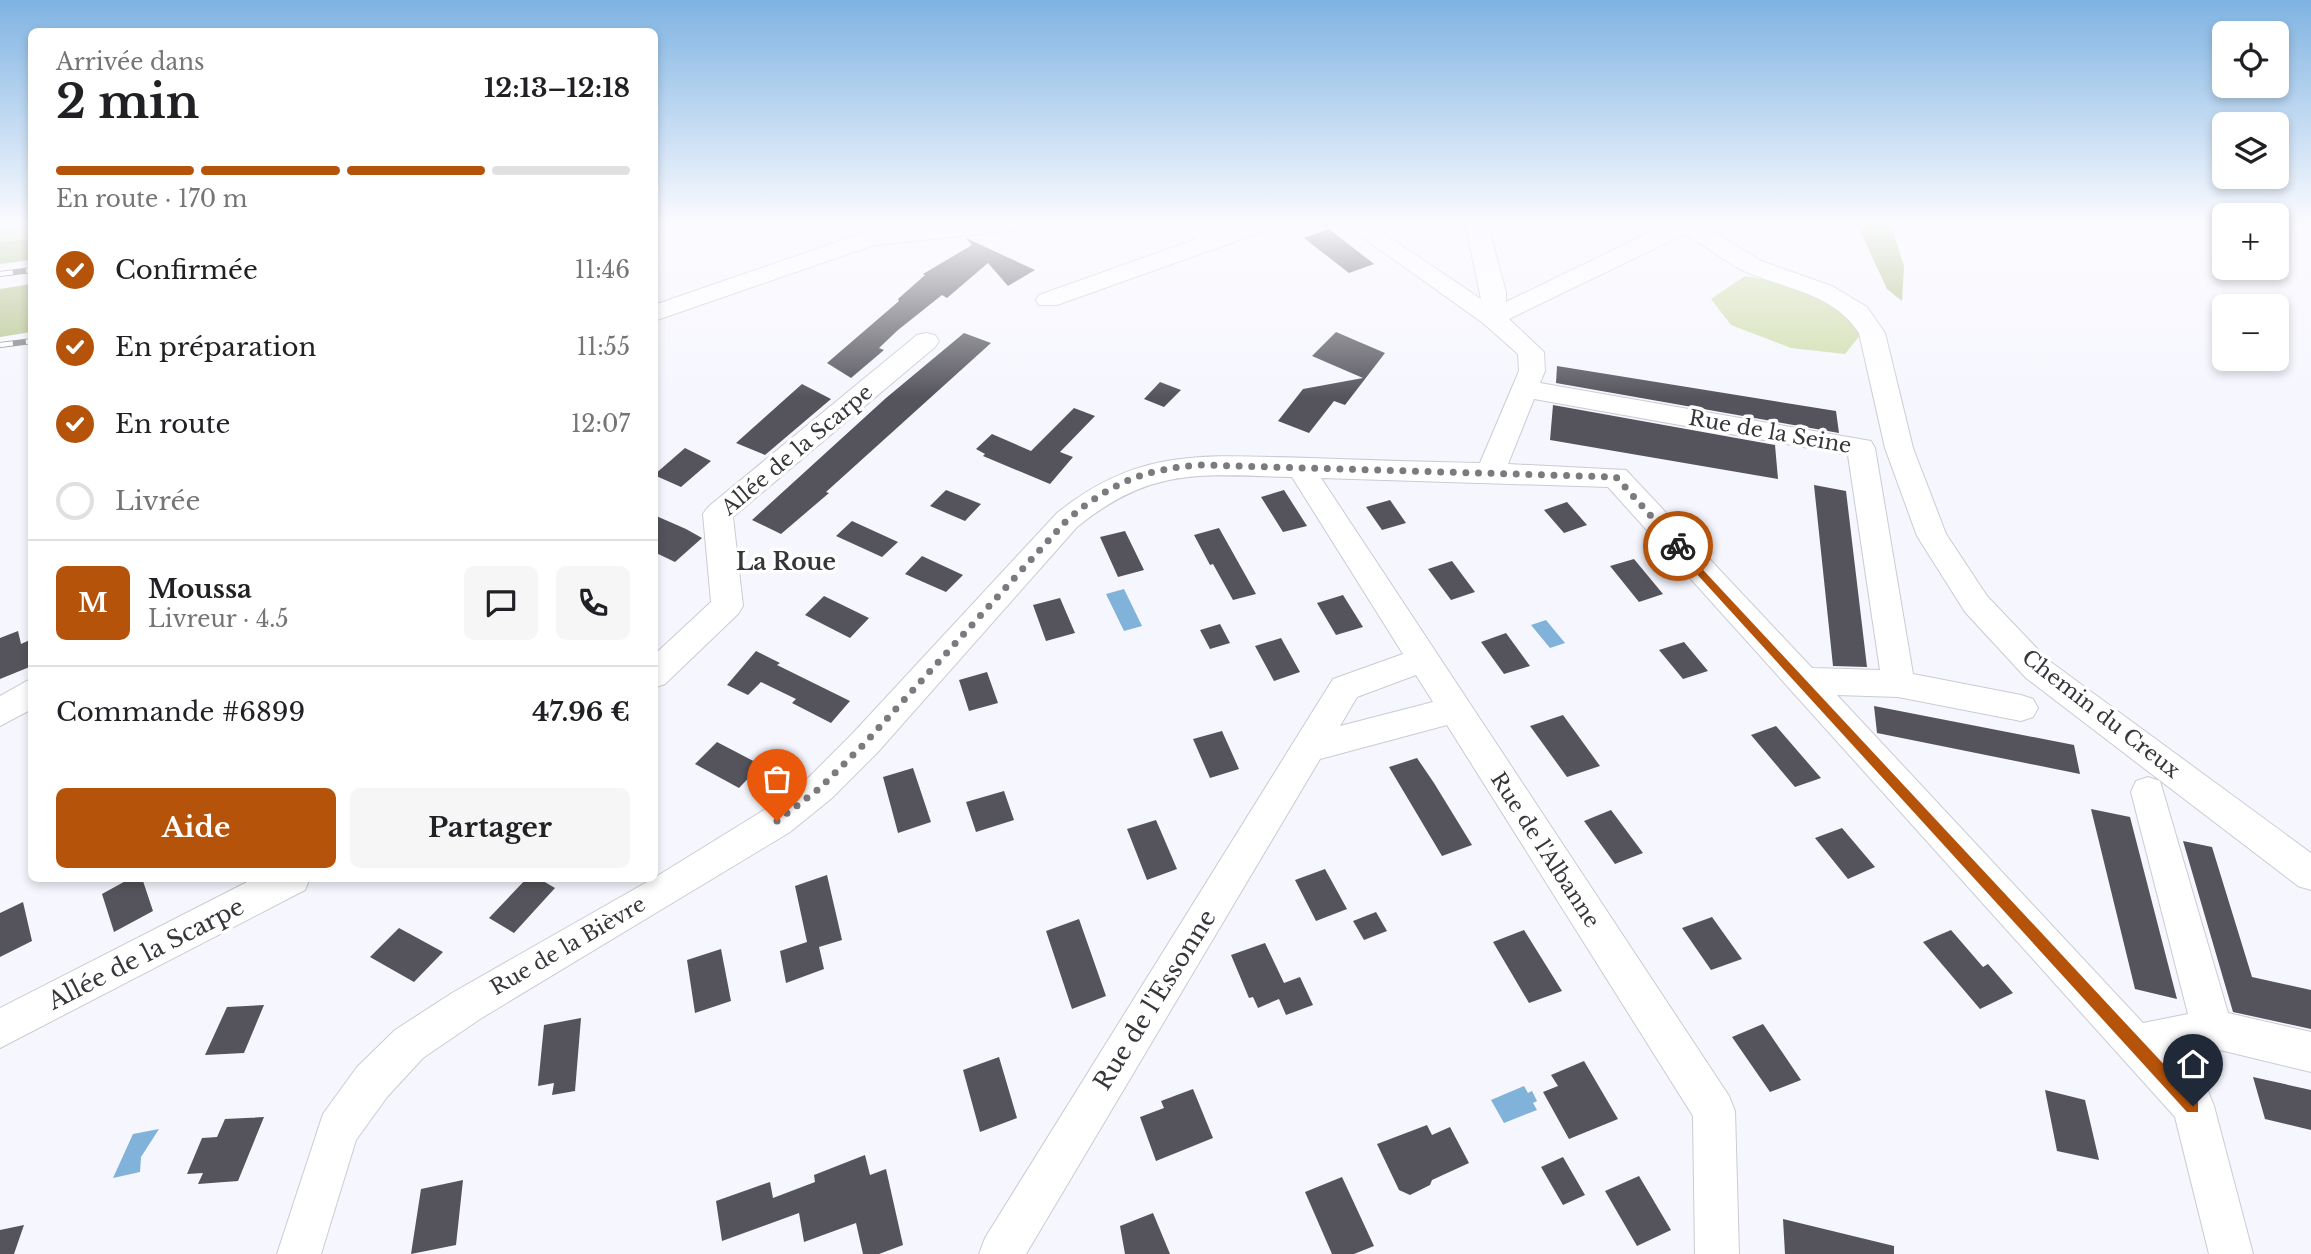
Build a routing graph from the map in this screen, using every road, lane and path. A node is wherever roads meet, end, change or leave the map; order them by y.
1 (750, 281) edge
2 (1103, 281) edge
3 (1438, 281) edge
4 (1491, 281) edge
5 (1567, 281) edge
6 (1795, 281) edge
7 (1048, 300) dead end
8 (658, 313) edge
9 (1492, 317) junction
10 (926, 341) dead end
11 (1527, 388) junction
12 (1300, 468) junction
13 (1491, 472) junction
14 (1422, 660) junction
15 (658, 671) edge
16 (1800, 681) junction
17 (1898, 684) junction
18 (28, 694) edge
19 (2021, 708) dead end
20 (1454, 710) junction
21 (0, 713) edge
22 (1311, 747) junction
23 (2148, 792) dead end
24 (2311, 874) edge
25 (284, 882) edge
26 (0, 1029) edge
27 (2212, 1029) junction
28 (2134, 1044) junction
29 (2311, 1052) edge
30 (299, 1254) edge
31 (1001, 1254) edge
32 (1717, 1254) edge
33 (2231, 1254) edge

1 - 8 street
2 - 7 street
3 - 9 street
4 - 9 street
5 - 9 street
6 - 24 street, Chemin du Creux
9 - 11 street
10 - 15 street, Allée de la Scarpe
11 - 13 street
11 - 17 street, Rue de la Seine
12 - 13 street, Rue de la Bièvre
12 - 14 street, Rue de l'Albanne
12 - 30 street, Rue de la Bièvre
13 - 16 street, Rue de la Bièvre
14 - 20 street, Rue de l'Albanne
14 - 22 street, Rue de l'Essonne
16 - 17 street
16 - 28 street, Rue de la Bièvre
17 - 19 street
18 - 21 street
20 - 22 street
20 - 32 street, Rue de l'Albanne
22 - 31 street, Rue de l'Essonne
23 - 27 street
25 - 26 street, Allée de la Scarpe
27 - 28 street
27 - 29 street
28 - 33 street, Rue de la Bièvre

